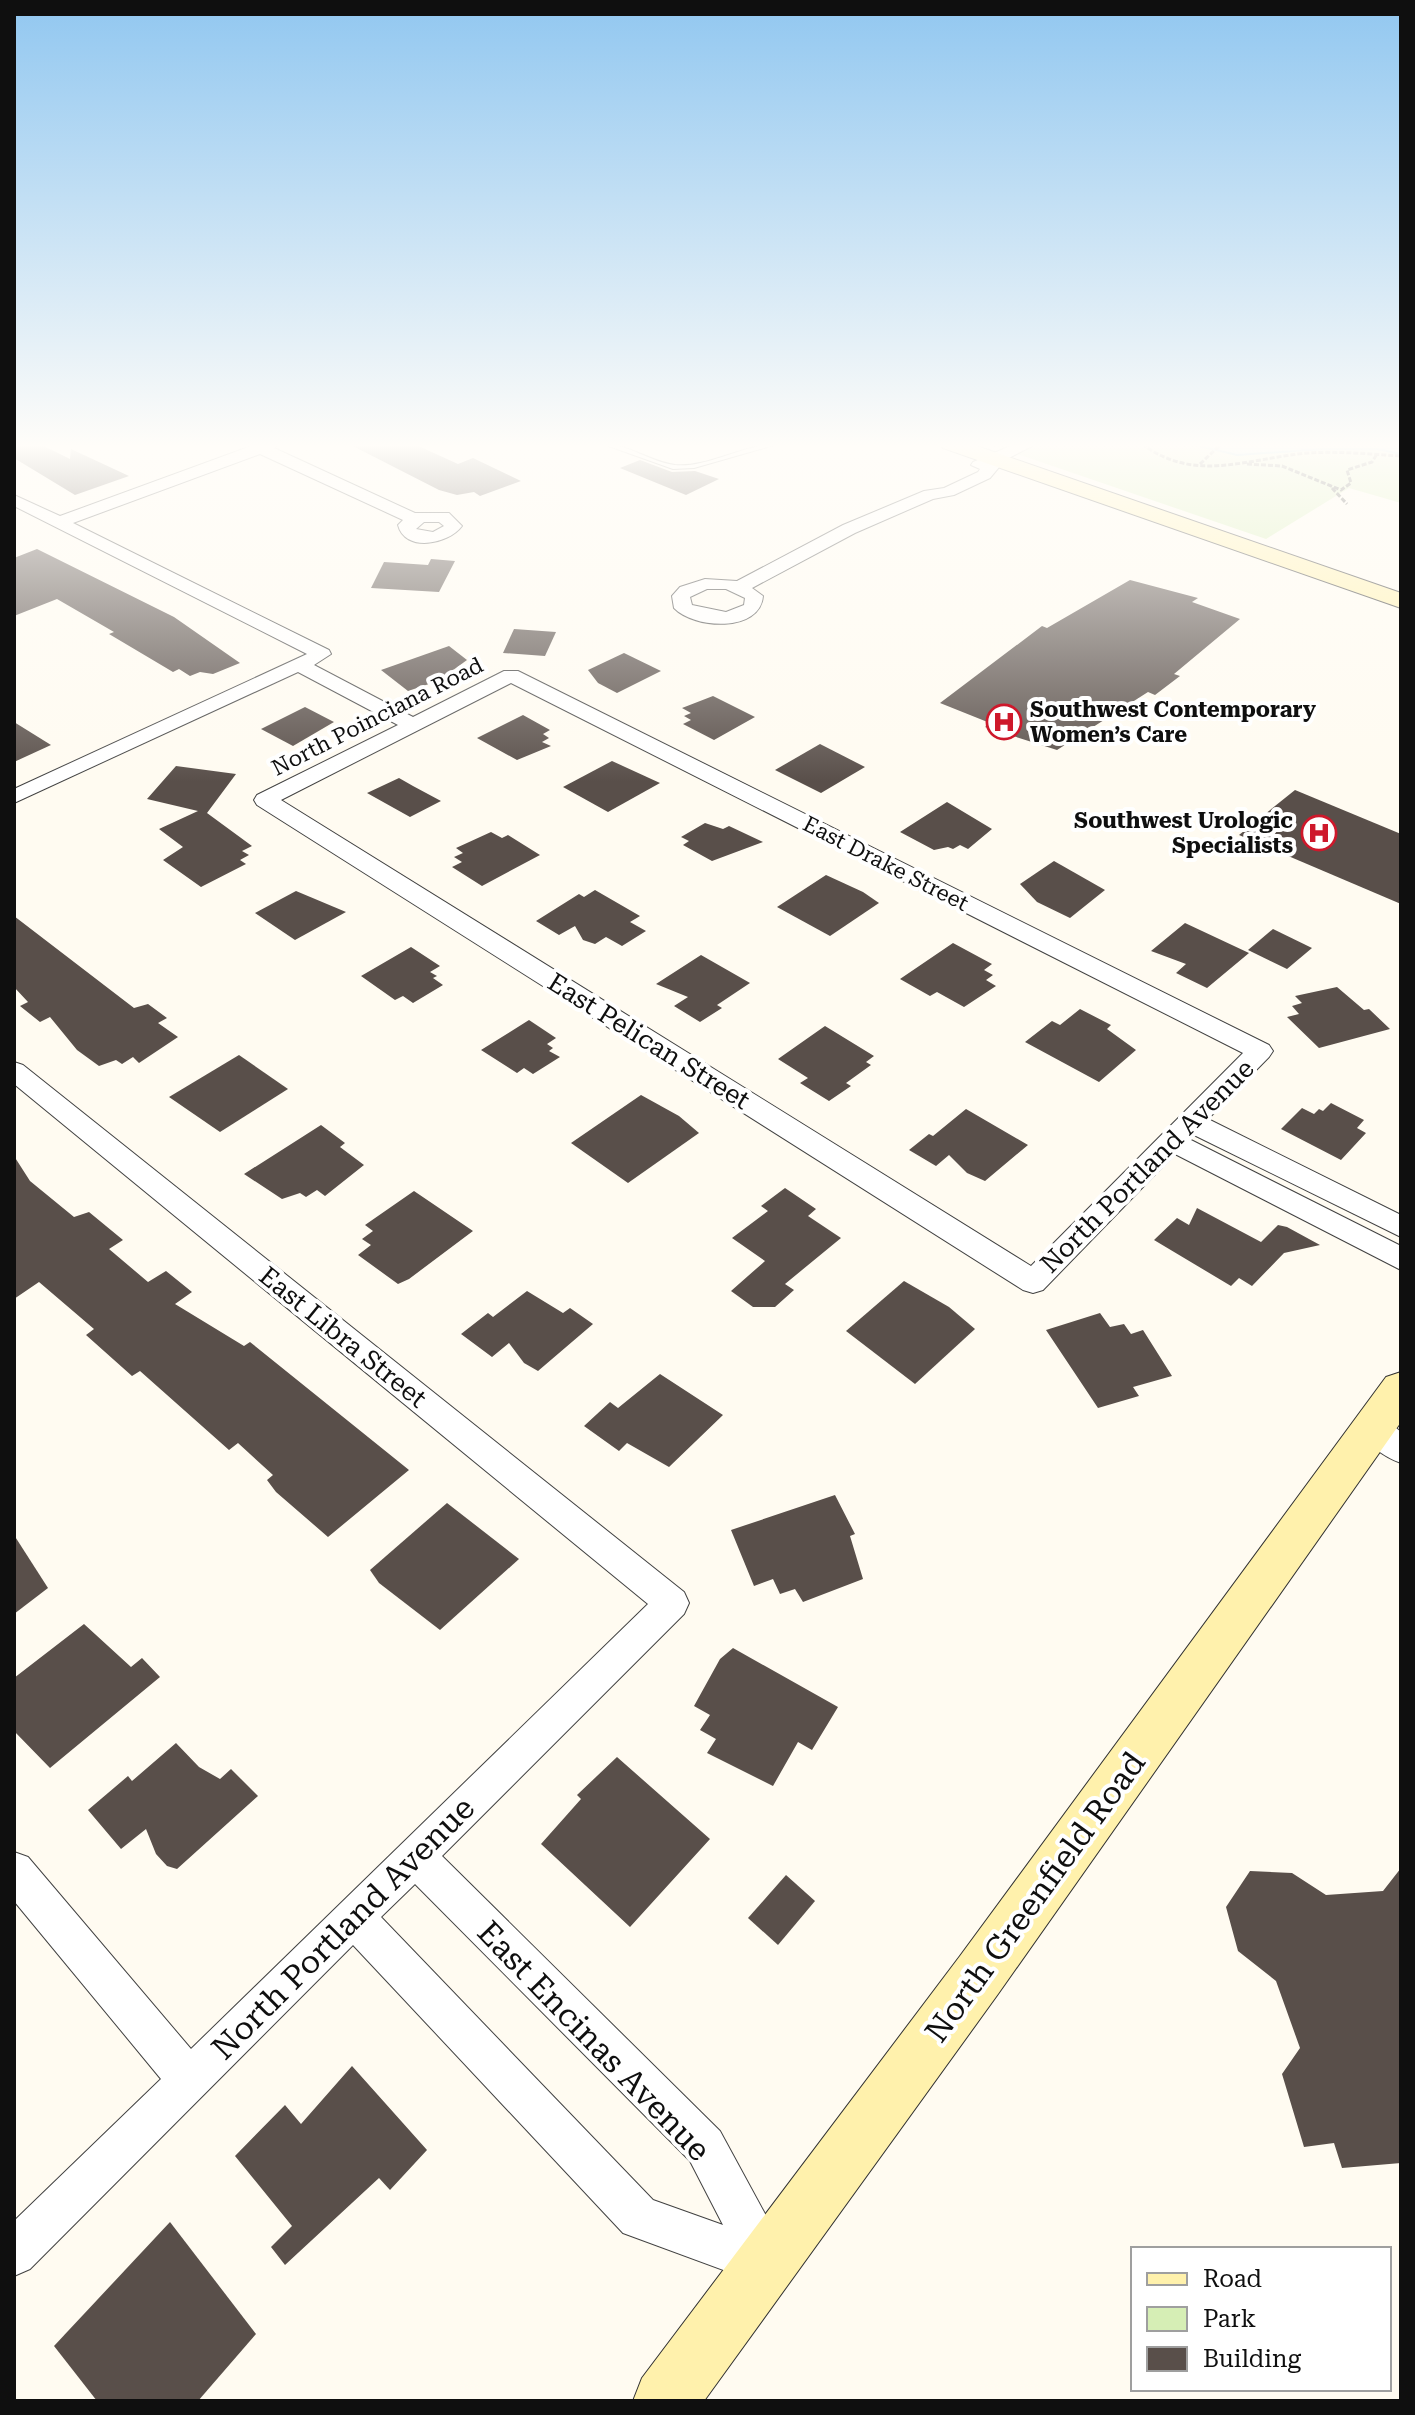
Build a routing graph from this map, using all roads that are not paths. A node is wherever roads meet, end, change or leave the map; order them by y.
1 (129, 557) edge
2 (797, 557) edge
3 (1274, 557) edge
4 (740, 587) dead end
5 (1401, 601) edge
6 (299, 665) junction
7 (511, 675) joint
8 (412, 724) junction
9 (14, 797) edge
10 (265, 800) joint
11 (1260, 1051) joint
12 (14, 1071) edge
13 (1181, 1131) junction
14 (1401, 1227) edge
15 (1401, 1259) edge
16 (1033, 1282) joint
17 (1394, 1426) edge
18 (672, 1603) joint
19 (415, 1857) junction
20 (14, 1871) edge
21 (354, 1917) junction
22 (189, 2080) junction
23 (14, 2253) edge
24 (767, 2263) junction
25 (665, 2401) edge

1 - 6 street
2 - 4 street
3 - 5 main road
6 - 8 street
6 - 9 street
7 - 8 street, North Poinciana Road
7 - 11 street, East Drake Street
8 - 10 street, North Poinciana Road
10 - 16 street, East Pelican Street
11 - 13 street, North Portland Avenue
12 - 18 street, East Libra Street
13 - 14 street
13 - 15 street
13 - 16 street, North Portland Avenue
17 - 24 main road, North Greenfield Road
18 - 19 street, North Portland Avenue
19 - 21 street, North Portland Avenue
19 - 24 street, East Encinas Avenue
20 - 22 street
21 - 22 street, North Portland Avenue
21 - 24 street
22 - 23 street, North Portland Avenue
24 - 25 main road, North Greenfield Road

